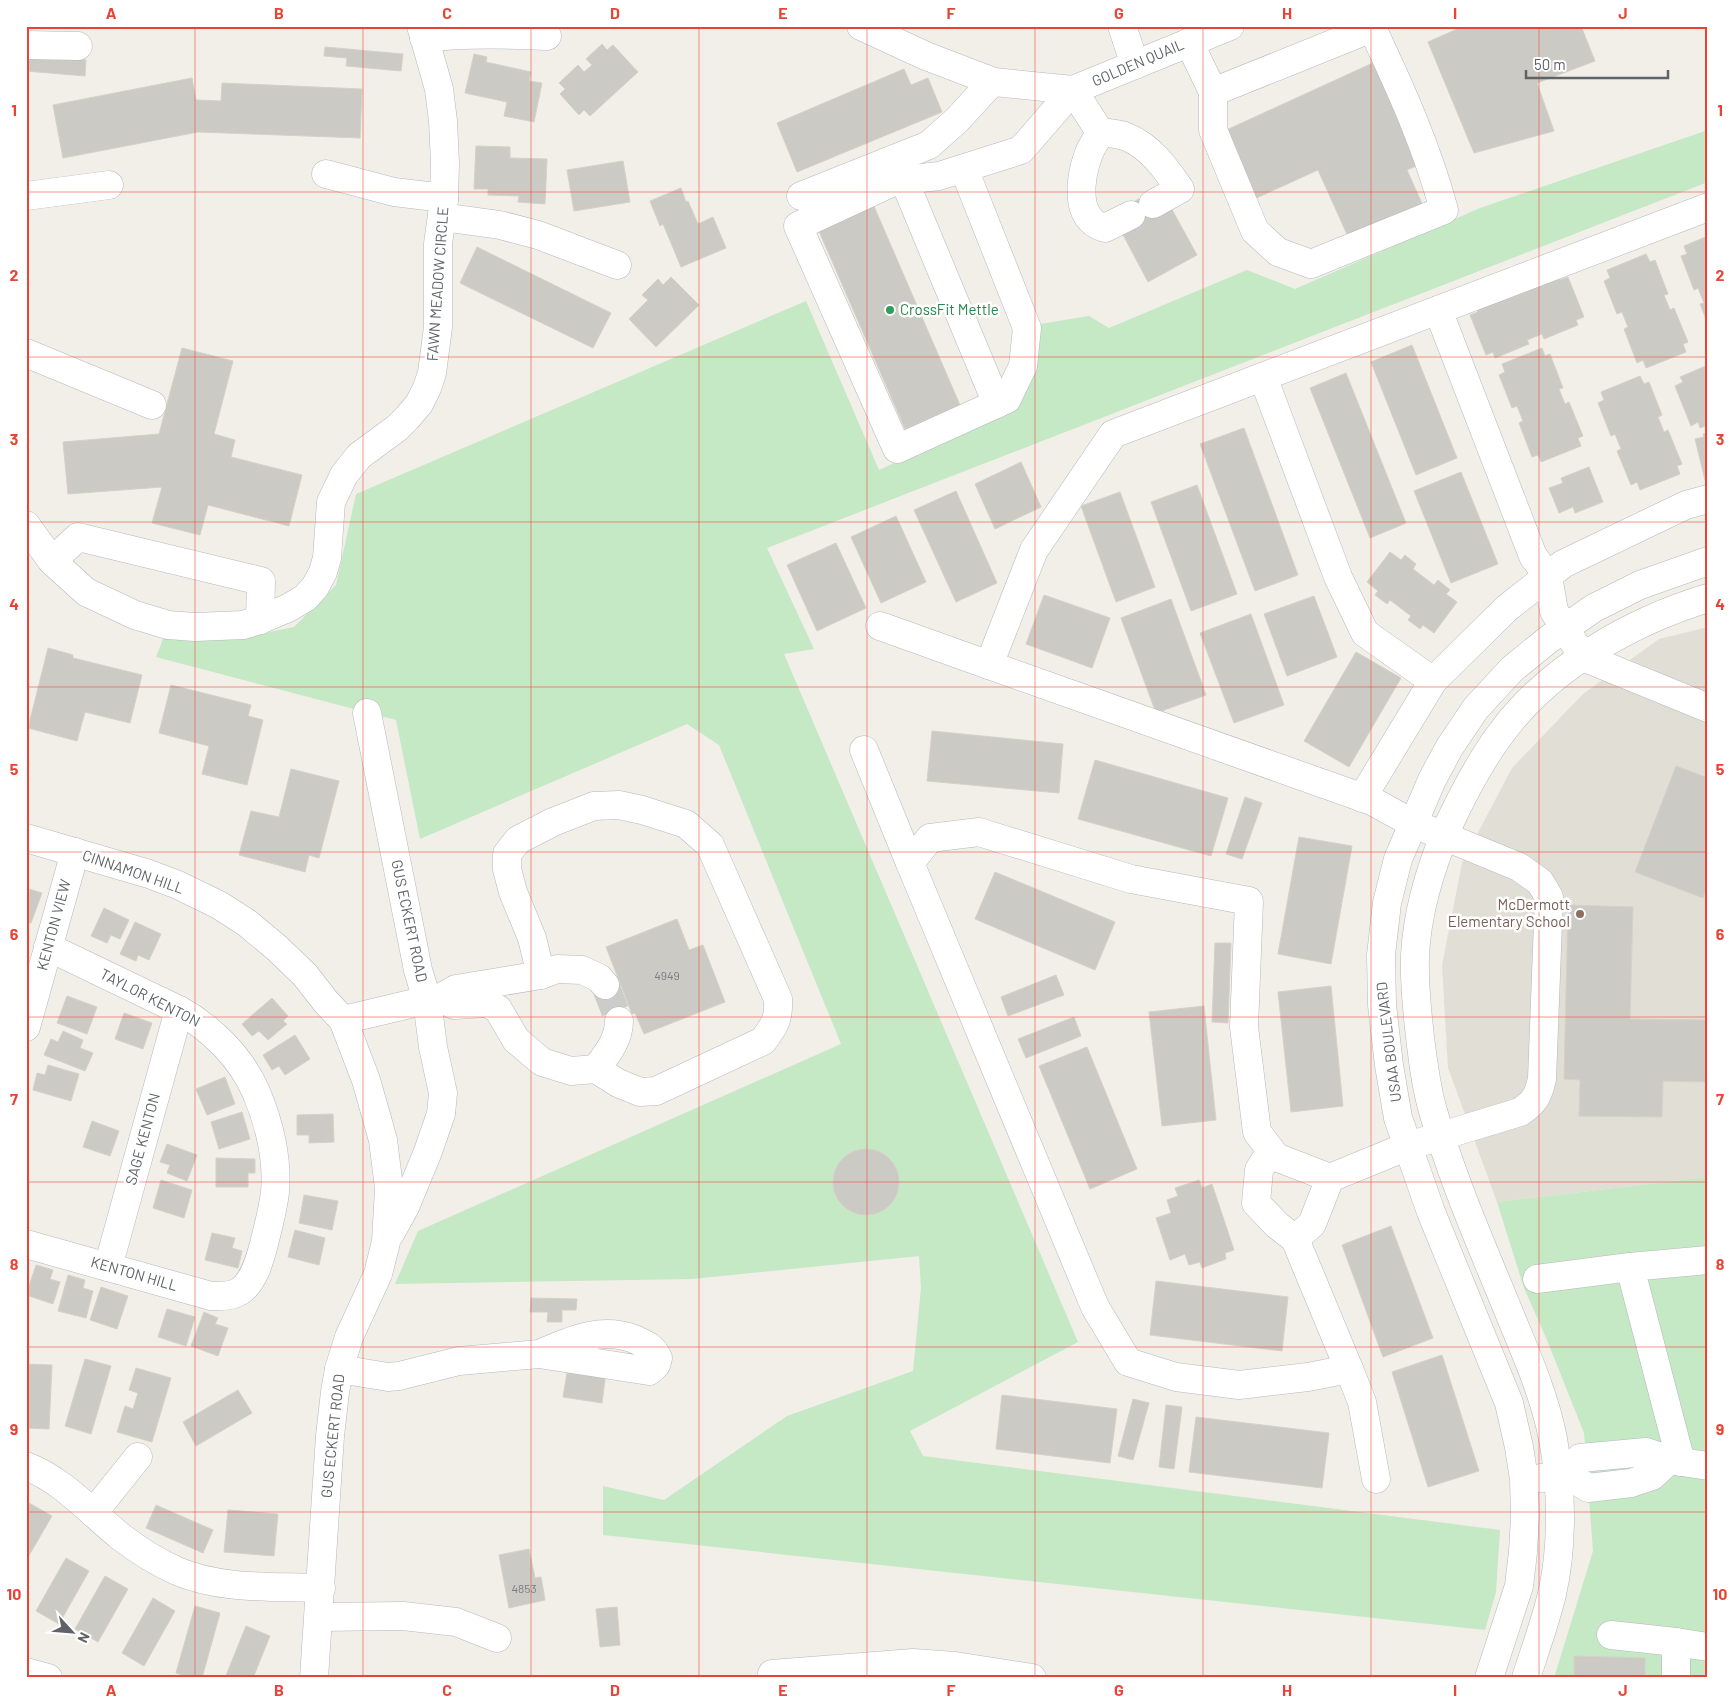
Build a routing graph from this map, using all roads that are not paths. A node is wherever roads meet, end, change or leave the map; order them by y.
1 (861, 26) edge
2 (1122, 26) edge
3 (1230, 26) edge
4 (1372, 27) edge
5 (423, 32) edge
6 (547, 36) dead end
7 (1189, 42) junction
8 (26, 45) edge
9 (78, 46) dead end
10 (1136, 64) junction
11 (992, 82) junction
12 (1073, 90) junction
13 (1213, 92) junction
14 (1100, 132) junction
15 (964, 169) junction
16 (326, 174) dead end
17 (904, 180) junction
18 (109, 185) dead end
19 (26, 196) edge
20 (801, 196) dead end
21 (1708, 207) edge
22 (443, 208) junction
23 (617, 265) dead end
24 (1438, 310) junction
25 (26, 353) edge
26 (1263, 377) junction
27 (997, 404) junction
28 (152, 405) dead end
29 (1708, 500) edge
30 (26, 526) edge
31 (52, 561) junction
32 (1708, 561) edge
33 (1548, 576) junction
34 (1708, 598) edge
35 (260, 620) junction
36 (880, 626) dead end
37 (1566, 628) junction
38 (1584, 657) junction
39 (989, 665) junction
40 (1434, 681) junction
41 (1708, 708) edge
42 (367, 713) dead end
43 (864, 750) dead end
44 (1362, 798) junction
45 (1412, 823) junction
46 (1444, 837) junction
47 (26, 838) edge
48 (74, 852) junction
49 (910, 863) junction
50 (48, 947) junction
51 (541, 974) junction
52 (605, 985) tunnel mouth
53 (433, 999) junction
54 (179, 1010) junction
55 (342, 1020) junction
56 (618, 1021) tunnel mouth
57 (26, 1026) edge
58 (596, 1070) junction
59 (1441, 1136) junction
60 (1408, 1146) junction
61 (1272, 1151) junction
62 (1330, 1178) junction
63 (1294, 1239) junction
64 (386, 1242) junction
65 (26, 1244) edge
66 (1708, 1260) edge
67 (108, 1267) junction
68 (1630, 1267) junction
69 (1537, 1279) dead end
70 (241, 1290) joint
71 (539, 1354) dead end
72 (339, 1369) junction
73 (1350, 1369) junction
74 (1627, 1453) junction
75 (138, 1457) dead end
76 (1675, 1461) junction
77 (26, 1466) edge
78 (1708, 1466) edge
79 (1563, 1477) junction
80 (1376, 1479) dead end
81 (1524, 1480) junction
82 (1631, 1483) junction
83 (93, 1513) junction
84 (1521, 1567) junction
85 (1555, 1573) junction
86 (321, 1588) junction
87 (319, 1617) junction
88 (1610, 1635) dead end
89 (497, 1638) dead end
90 (1676, 1642) junction
91 (1708, 1647) edge
92 (26, 1672) edge
93 (772, 1674) dead end
94 (48, 1678) edge
95 (314, 1678) edge
96 (1032, 1678) edge
97 (1490, 1678) edge
98 (1526, 1678) edge
99 (1676, 1678) edge

1 - 11 street
2 - 10 street
3 - 7 street, GOLDEN QUAIL
4 - 13 street
4 - 13 street
5 - 6 street
5 - 22 street, FAWN MEADOW CIRCLE
7 - 10 street, GOLDEN QUAIL
7 - 13 street
8 - 9 street
10 - 12 street, GOLDEN QUAIL
11 - 12 street
11 - 20 street
12 - 14 street
12 - 15 street
14 - 14 street
15 - 17 street
15 - 27 street
16 - 22 street
17 - 27 street
17 - 27 street
18 - 19 street
21 - 24 street
22 - 23 street
22 - 35 street, FAWN MEADOW CIRCLE
24 - 26 street
24 - 33 street
25 - 28 street
26 - 39 street
26 - 40 street
29 - 33 street
30 - 31 street, FAWN MEADOW CIRCLE
31 - 35 street, FAWN MEADOW CIRCLE
31 - 35 street
32 - 37 street, USAA BOULEVARD
33 - 37 street
33 - 40 street
34 - 38 street, USAA BOULEVARD
36 - 39 street
37 - 38 street
37 - 45 street, USAA BOULEVARD
38 - 41 street
38 - 46 street, USAA BOULEVARD
39 - 44 street
40 - 44 street
42 - 53 street, GUS ECKERT ROAD
43 - 49 street
44 - 45 street
45 - 46 street
45 - 60 street, USAA BOULEVARD
46 - 59 street, USAA BOULEVARD
46 - 59 street
47 - 48 street, CINNAMON HILL
48 - 50 street, KENTON VIEW
48 - 55 street, CINNAMON HILL
49 - 61 street
49 - 73 street
50 - 54 street, TAYLOR KENTON
50 - 57 street, KENTON VIEW
51 - 52 street
51 - 53 street
51 - 58 street
53 - 55 street, GUS ECKERT ROAD
53 - 58 street
53 - 64 street
54 - 67 street, SAGE KENTON
54 - 70 street, TAYLOR KENTON
55 - 64 street, GUS ECKERT ROAD
56 - 58 street
59 - 60 street
59 - 79 street, USAA BOULEVARD
60 - 62 street
60 - 81 street, USAA BOULEVARD
61 - 62 street
61 - 63 street
62 - 63 street
63 - 73 street
64 - 72 street, GUS ECKERT ROAD
65 - 67 street, KENTON HILL
66 - 68 street
67 - 70 street, KENTON HILL
68 - 69 street
68 - 76 street
71 - 72 street
72 - 86 street, GUS ECKERT ROAD
73 - 80 street
74 - 76 street
74 - 79 street
74 - 82 street
75 - 83 street
76 - 78 street
76 - 82 street
77 - 83 street
79 - 81 street
79 - 82 street
79 - 85 street, USAA BOULEVARD
81 - 84 street, USAA BOULEVARD
83 - 86 street
84 - 85 street
84 - 97 street, USAA BOULEVARD
85 - 98 street, USAA BOULEVARD
86 - 87 street, GUS ECKERT ROAD
87 - 89 street
87 - 95 street, GUS ECKERT ROAD
88 - 90 street
90 - 91 street
90 - 99 street
92 - 94 street
93 - 96 street

